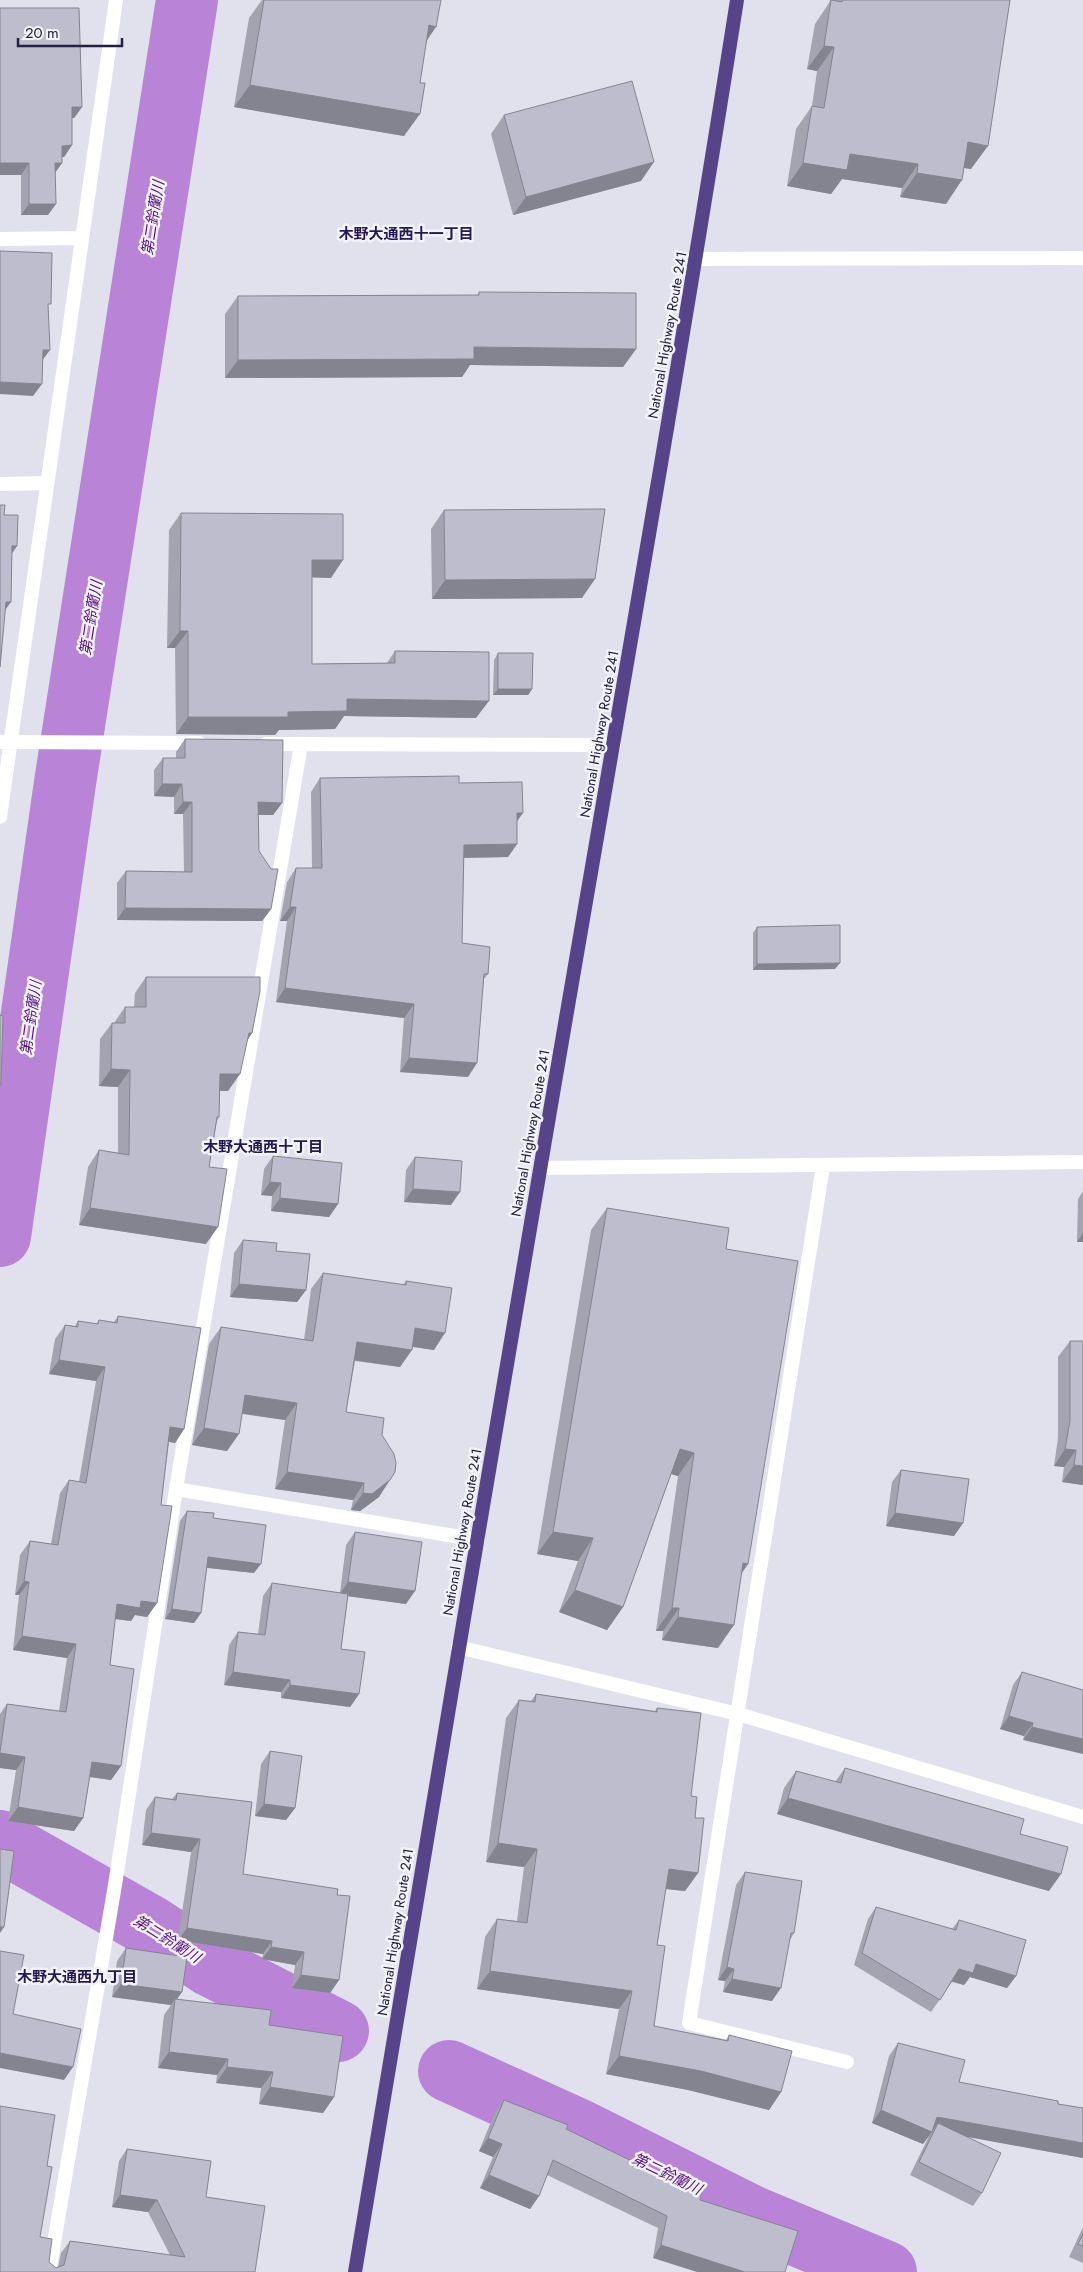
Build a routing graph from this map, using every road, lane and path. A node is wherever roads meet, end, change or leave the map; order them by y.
1 (116, 0) edge
2 (737, 0) edge
3 (0, 238) edge
4 (81, 238) junction
5 (1083, 258) edge
6 (696, 259) junction
7 (47, 483) junction
8 (0, 484) edge
9 (5, 742) edge
10 (211, 743) edge
11 (251, 744) edge
12 (301, 744) junction
13 (614, 745) junction
14 (0, 817) edge
15 (1083, 1162) edge
16 (823, 1166) junction
17 (540, 1168) junction
18 (176, 1489) junction
19 (478, 1540) junction
20 (458, 1647) junction
21 (738, 1714) junction
22 (1083, 1817) edge
23 (847, 2062) dead end
24 (49, 2272) edge
25 (355, 2272) edge

1 - 4 street
2 - 6 highway, National Highway Route 241
3 - 4 street
4 - 7 street
5 - 6 street
6 - 13 highway, National Highway Route 241
7 - 8 street
7 - 9 street
9 - 10 street
9 - 14 street
11 - 12 street
12 - 13 street
12 - 18 street
13 - 17 highway, National Highway Route 241
15 - 16 street
16 - 17 street
16 - 21 street
17 - 19 highway, National Highway Route 241
18 - 19 street
18 - 24 street
19 - 20 highway, National Highway Route 241
20 - 21 street
20 - 25 highway, National Highway Route 241
21 - 22 street
21 - 23 street

